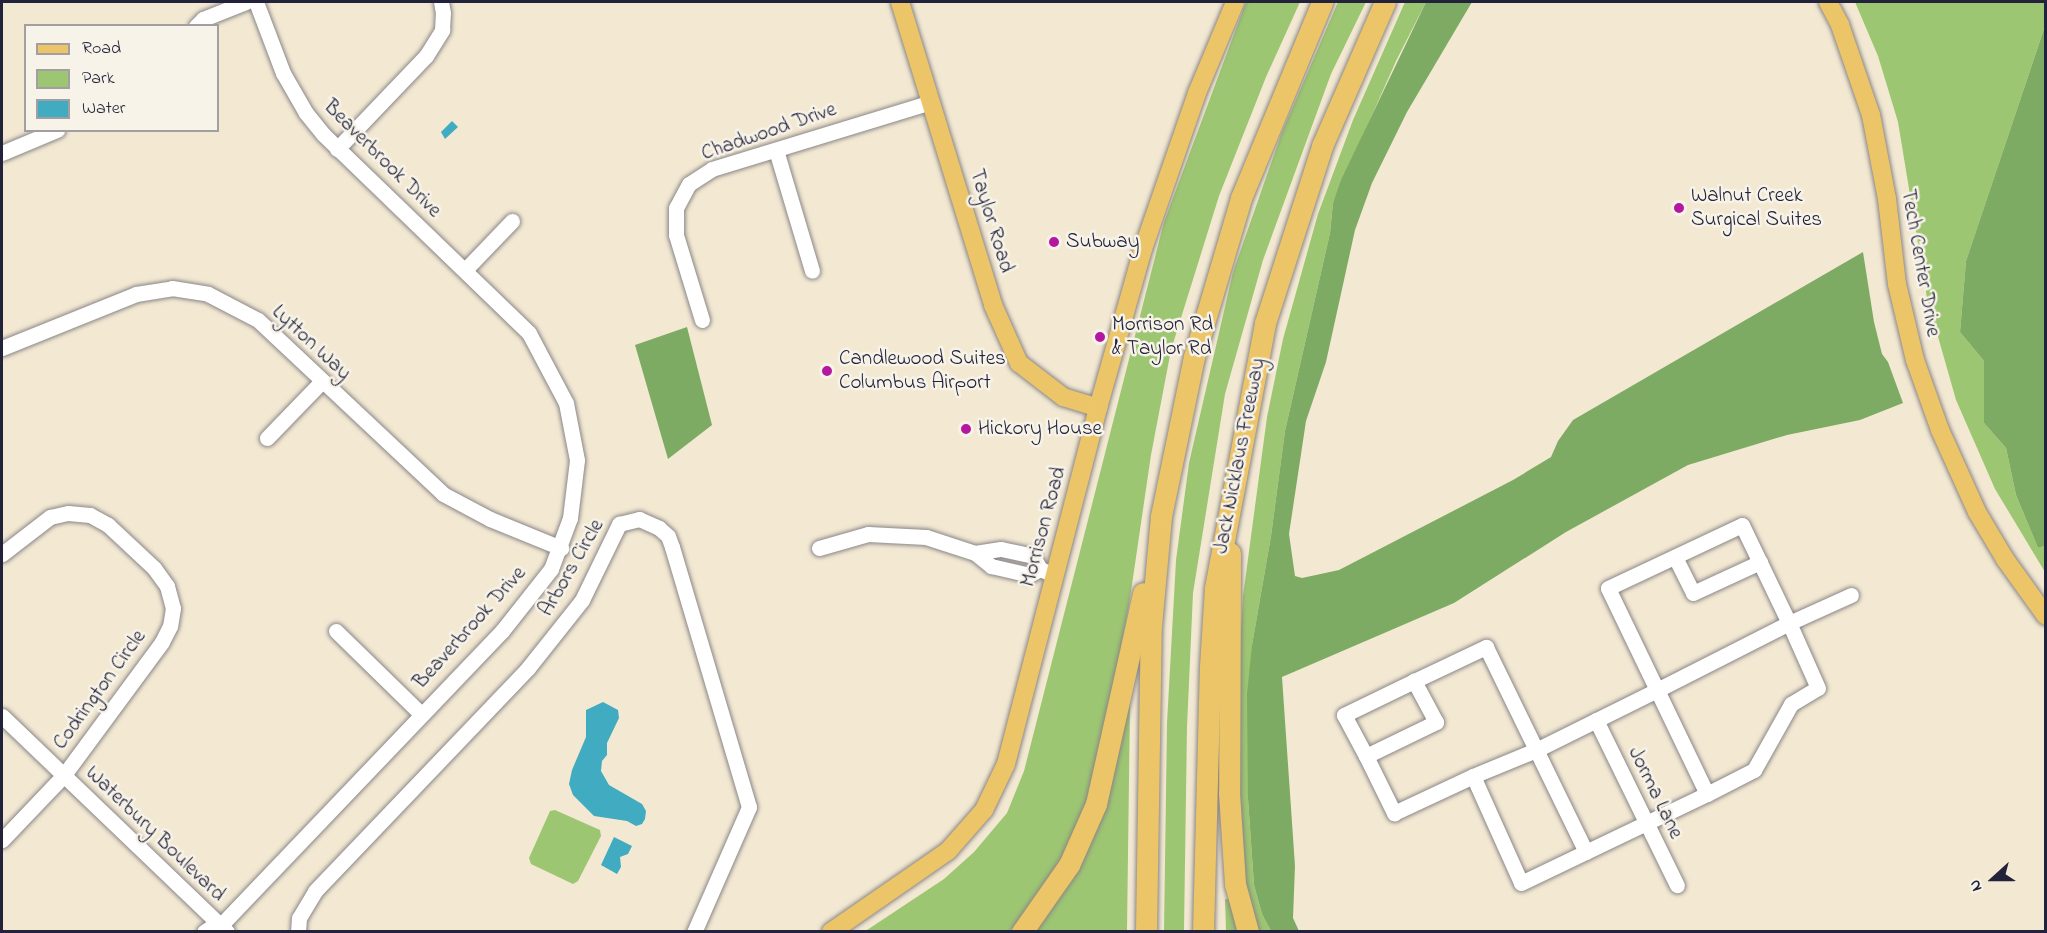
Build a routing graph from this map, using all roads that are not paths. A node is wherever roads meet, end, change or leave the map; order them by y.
1 (246, 2) edge
2 (256, 2) edge
3 (441, 2) edge
4 (900, 2) edge
5 (1235, 2) edge
6 (1322, 2) edge
7 (1385, 2) edge
8 (1828, 2) edge
9 (198, 24) edge
10 (931, 102) junction
11 (52, 132) edge
12 (337, 149) junction
13 (776, 150) junction
14 (2, 153) edge
15 (512, 221) dead end
16 (465, 270) junction
17 (812, 271) dead end
18 (702, 320) dead end
19 (2, 348) edge
20 (322, 381) junction
21 (1098, 408) junction
22 (267, 438) dead end
23 (1229, 514) junction
24 (1161, 516) junction
25 (561, 548) junction
26 (819, 548) dead end
27 (2, 554) edge
28 (1675, 557) junction
29 (1760, 562) junction
30 (1047, 572) junction
31 (1851, 595) dead end
32 (2046, 616) edge
33 (1789, 623) junction
34 (336, 631) dead end
35 (1414, 681) junction
36 (1657, 690) junction
37 (421, 714) junction
38 (2, 716) edge
39 (1596, 720) junction
40 (1536, 750) junction
41 (1366, 756) junction
42 (64, 776) junction
43 (1473, 776) junction
44 (1707, 794) junction
45 (1646, 823) junction
46 (2, 840) edge
47 (1586, 852) junction
48 (1677, 885) dead end
49 (222, 927) edge
50 (204, 932) edge
51 (298, 932) edge
52 (694, 932) edge
53 (831, 932) edge
54 (1022, 932) edge
55 (1146, 932) edge
56 (1203, 932) edge
57 (1248, 932) edge

1 - 9 street
2 - 12 street, Beaverbrook Drive
3 - 12 street
4 - 10 main road, Taylor Road
5 - 21 main road, Morrison Road
6 - 24 highway
7 - 23 highway, Jack Nicklaus Freeway
8 - 32 main road, Tech Center Drive
10 - 13 street, Chadwood Drive
10 - 21 main road, Taylor Road
11 - 14 street
12 - 16 street, Beaverbrook Drive
13 - 17 street
13 - 18 street, Chadwood Drive
15 - 16 street
16 - 25 street, Beaverbrook Drive
19 - 20 street, Lytton Way
20 - 22 street
20 - 25 street, Lytton Way
21 - 30 main road, Morrison Road
23 - 56 highway, Jack Nicklaus Freeway
23 - 57 highway
24 - 54 highway
24 - 55 highway
25 - 37 street, Beaverbrook Drive
26 - 30 street
27 - 42 street, Codrington Circle
28 - 29 street
28 - 29 street
28 - 36 street
29 - 33 street
30 - 53 main road, Morrison Road
31 - 33 street
33 - 36 street
33 - 44 street
34 - 37 street
35 - 40 street
35 - 41 street
35 - 41 street
36 - 39 street
36 - 44 street
37 - 49 street, Beaverbrook Drive
38 - 42 street, Waterbury Boulevard
39 - 40 street
39 - 45 street, Jorma Lane
40 - 43 street
40 - 47 street
41 - 43 street
42 - 46 street, Codrington Circle
42 - 49 street, Waterbury Boulevard
43 - 47 street
44 - 45 street
45 - 47 street
45 - 48 street, Jorma Lane
49 - 50 street, Beaverbrook Drive
51 - 52 street, Arbors Circle

